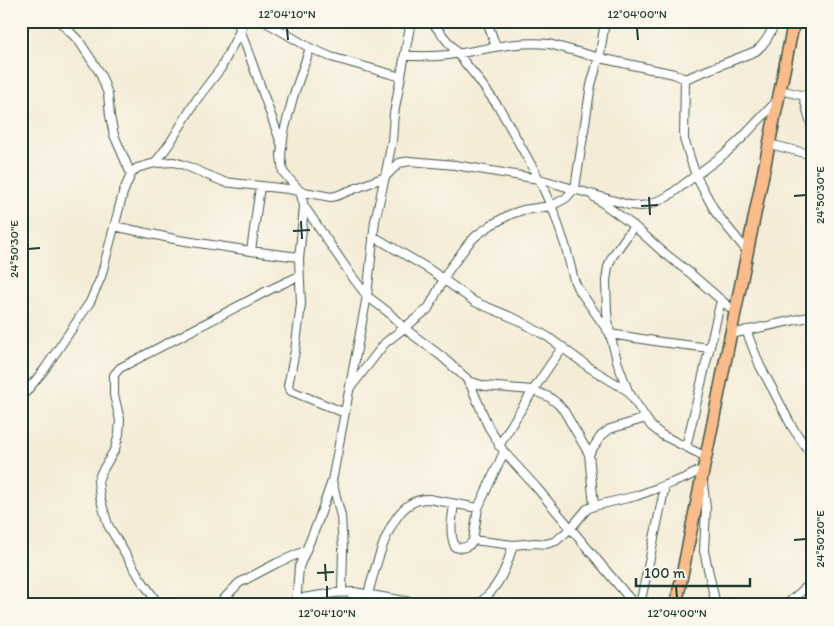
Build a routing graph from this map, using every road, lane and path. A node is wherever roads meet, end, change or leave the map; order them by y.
1 (59, 21) edge
2 (264, 21) edge
3 (411, 21) edge
4 (431, 21) edge
5 (486, 21) edge
6 (605, 21) edge
7 (775, 21) edge
8 (794, 21) edge
9 (241, 24) edge
10 (496, 47) junction
11 (310, 48) junction
12 (457, 54) junction
13 (405, 56) junction
14 (600, 58) junction
15 (401, 77) junction
16 (685, 79) junction
17 (779, 95) junction
18 (803, 95) junction
19 (813, 98) edge
20 (813, 131) edge
21 (769, 144) junction
22 (282, 148) junction
23 (813, 155) edge
24 (155, 163) junction
25 (131, 174) junction
26 (696, 176) junction
27 (385, 177) junction
28 (539, 179) junction
29 (260, 187) junction
30 (575, 188) junction
31 (300, 191) junction
32 (589, 192) junction
33 (304, 206) junction
34 (551, 206) junction
35 (114, 226) junction
36 (634, 226) junction
37 (373, 236) junction
38 (251, 251) junction
39 (747, 251) junction
40 (299, 257) junction
41 (299, 276) junction
42 (444, 279) junction
43 (367, 296) junction
44 (721, 300) junction
45 (735, 312) junction
46 (813, 316) edge
47 (404, 328) junction
48 (746, 330) junction
49 (610, 334) junction
50 (730, 334) junction
51 (563, 347) junction
52 (710, 348) junction
53 (468, 381) junction
54 (350, 388) junction
55 (532, 390) junction
56 (628, 391) junction
57 (21, 398) edge
58 (345, 413) junction
59 (646, 418) junction
60 (686, 447) junction
61 (502, 449) junction
62 (589, 454) junction
63 (706, 457) junction
64 (813, 457) edge
65 (703, 473) junction
66 (332, 481) junction
67 (665, 486) junction
68 (454, 504) junction
69 (594, 506) junction
70 (478, 508) junction
71 (570, 528) junction
72 (473, 540) junction
73 (513, 545) junction
74 (305, 551) junction
75 (813, 581) edge
76 (342, 592) junction
77 (354, 592) junction
78 (368, 594) junction
79 (296, 602) edge
80 (405, 603) edge
81 (159, 605) edge
82 (218, 605) edge
83 (352, 605) edge
84 (428, 605) edge
85 (477, 605) edge
86 (635, 605) edge
87 (640, 605) edge
88 (676, 605) edge
89 (716, 605) edge
90 (786, 605) edge

1 - 25 street
2 - 11 street
3 - 13 street
4 - 12 street
5 - 10 street
6 - 14 street
7 - 16 street
8 - 17 highway
9 - 22 street
9 - 24 street
10 - 12 street
10 - 14 street
11 - 15 street
11 - 22 street
12 - 13 street
12 - 28 street
13 - 15 street
14 - 16 street
14 - 30 street
15 - 27 street
16 - 26 street
17 - 18 street
17 - 21 highway
17 - 26 street
18 - 19 street
18 - 20 street
21 - 23 street
21 - 39 highway
22 - 31 street
24 - 25 street
24 - 29 street
25 - 35 street
26 - 32 street
26 - 39 street
27 - 28 street
27 - 31 street
27 - 37 street
28 - 30 street
28 - 34 street
29 - 31 street
29 - 38 street
30 - 32 street
30 - 34 street
31 - 33 street
32 - 36 street
33 - 40 street
33 - 43 street
34 - 42 street
34 - 49 street
35 - 38 street
35 - 57 street
36 - 44 street
36 - 49 street
37 - 42 street
37 - 43 street
38 - 40 street
39 - 45 highway
40 - 41 street
41 - 58 street
41 - 81 street
42 - 47 street
42 - 51 street
43 - 47 street
43 - 54 street
44 - 45 street
44 - 52 street
45 - 50 highway
46 - 48 street
47 - 53 street
47 - 54 street
48 - 50 street
48 - 64 street
49 - 52 street
49 - 56 street
50 - 63 highway
51 - 55 street
51 - 56 street
52 - 60 street
53 - 55 street
53 - 61 street
54 - 58 street
55 - 61 street
55 - 62 street
56 - 59 street
58 - 66 street
59 - 60 street
59 - 62 street
60 - 63 street
61 - 70 street
61 - 71 street
62 - 69 street
63 - 65 highway
65 - 67 street
65 - 88 highway
65 - 89 street
66 - 74 street
66 - 76 street
67 - 69 street
67 - 87 street
68 - 70 street
68 - 72 street
68 - 78 street
69 - 71 street
70 - 72 street
71 - 73 street
71 - 86 street
72 - 73 street
73 - 85 street
74 - 79 street
74 - 82 street
75 - 90 street
76 - 77 street
76 - 79 street
77 - 78 street
77 - 83 street
78 - 80 street
80 - 84 street

